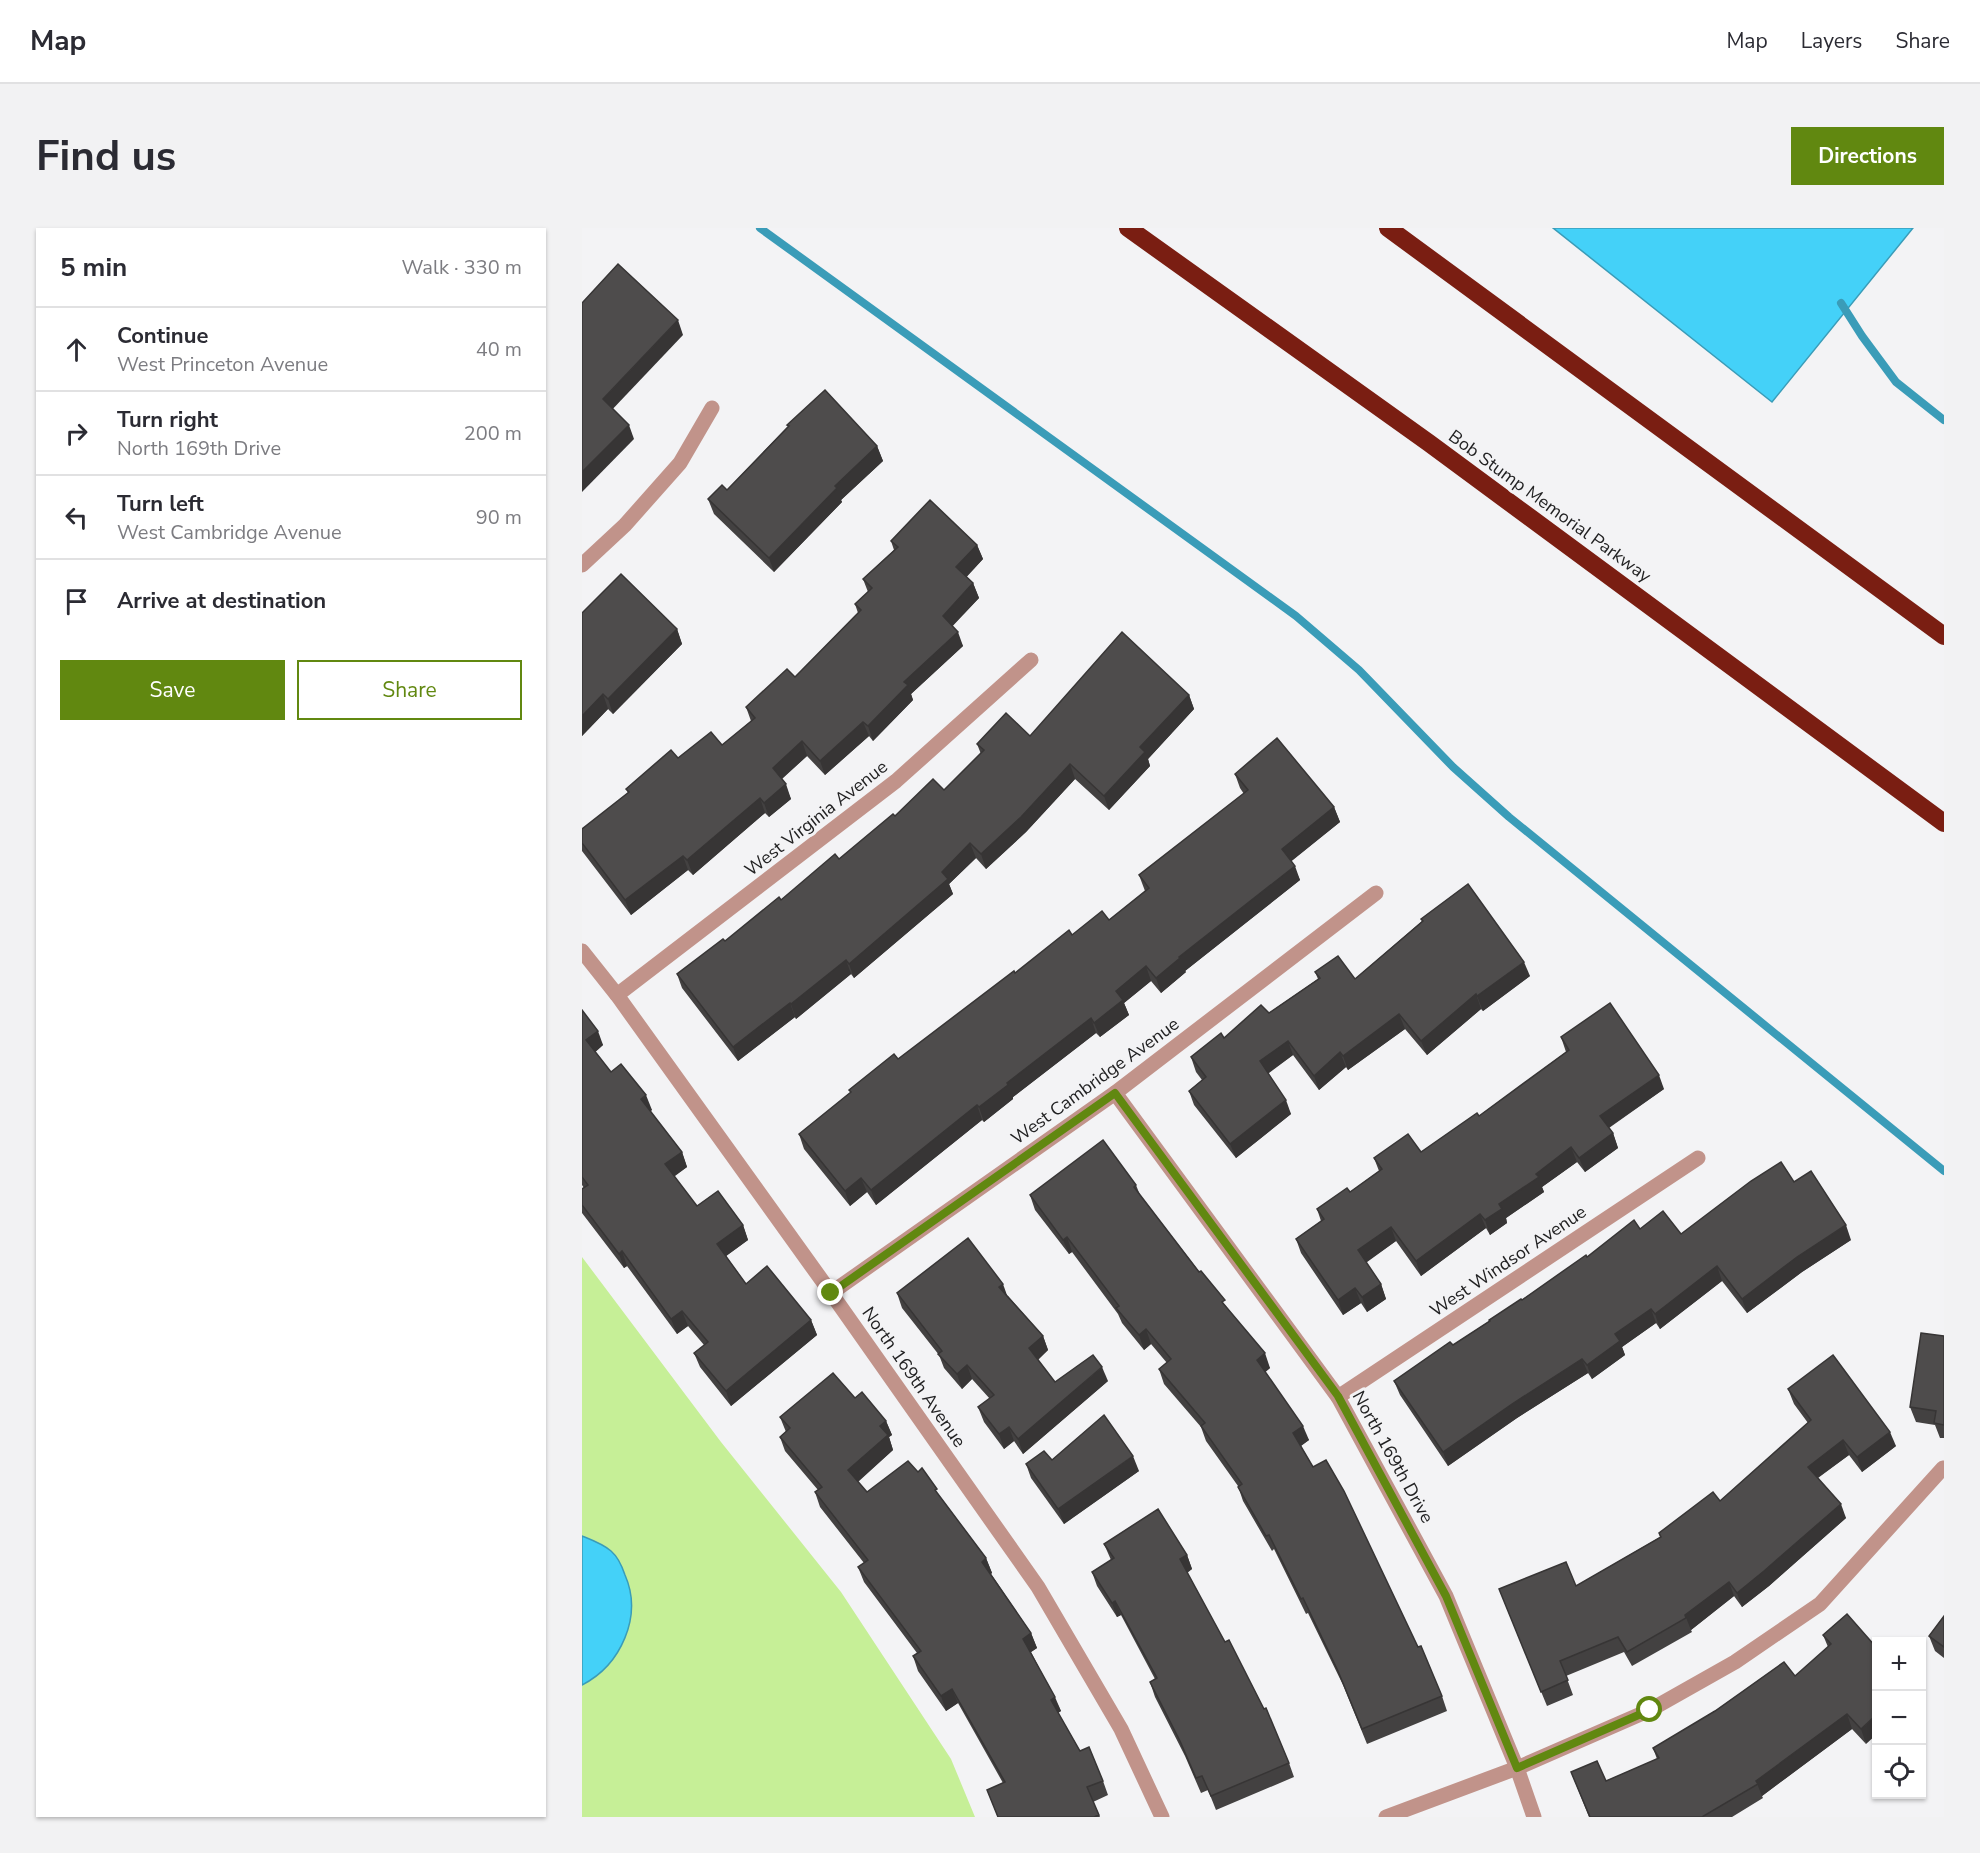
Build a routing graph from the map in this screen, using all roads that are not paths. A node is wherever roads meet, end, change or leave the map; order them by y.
1 (1128, 228) edge
2 (1388, 228) edge
3 (712, 408) dead end
4 (582, 565) edge
5 (1944, 636) edge
6 (1031, 660) dead end
7 (1944, 823) edge
8 (1376, 893) dead end
9 (582, 951) edge
10 (617, 995) junction
11 (1115, 1093) junction
12 (1698, 1158) dead end
13 (831, 1293) junction
14 (1338, 1396) junction
15 (1943, 1469) edge
16 (1517, 1768) junction
17 (1162, 1817) edge
18 (1386, 1817) edge
19 (1534, 1817) edge

1 - 7 highway, Bob Stump Memorial Parkway
2 - 5 highway
3 - 4 street
6 - 10 street, West Virginia Avenue
8 - 11 street, West Cambridge Avenue
9 - 10 street, North 169th Avenue
10 - 13 street, North 169th Avenue
11 - 13 street, West Cambridge Avenue
11 - 14 street, North 169th Drive
12 - 14 street, West Windsor Avenue
13 - 17 street, North 169th Avenue
14 - 16 street, North 169th Drive
15 - 16 street
16 - 18 street
16 - 19 street, North 169th Drive

